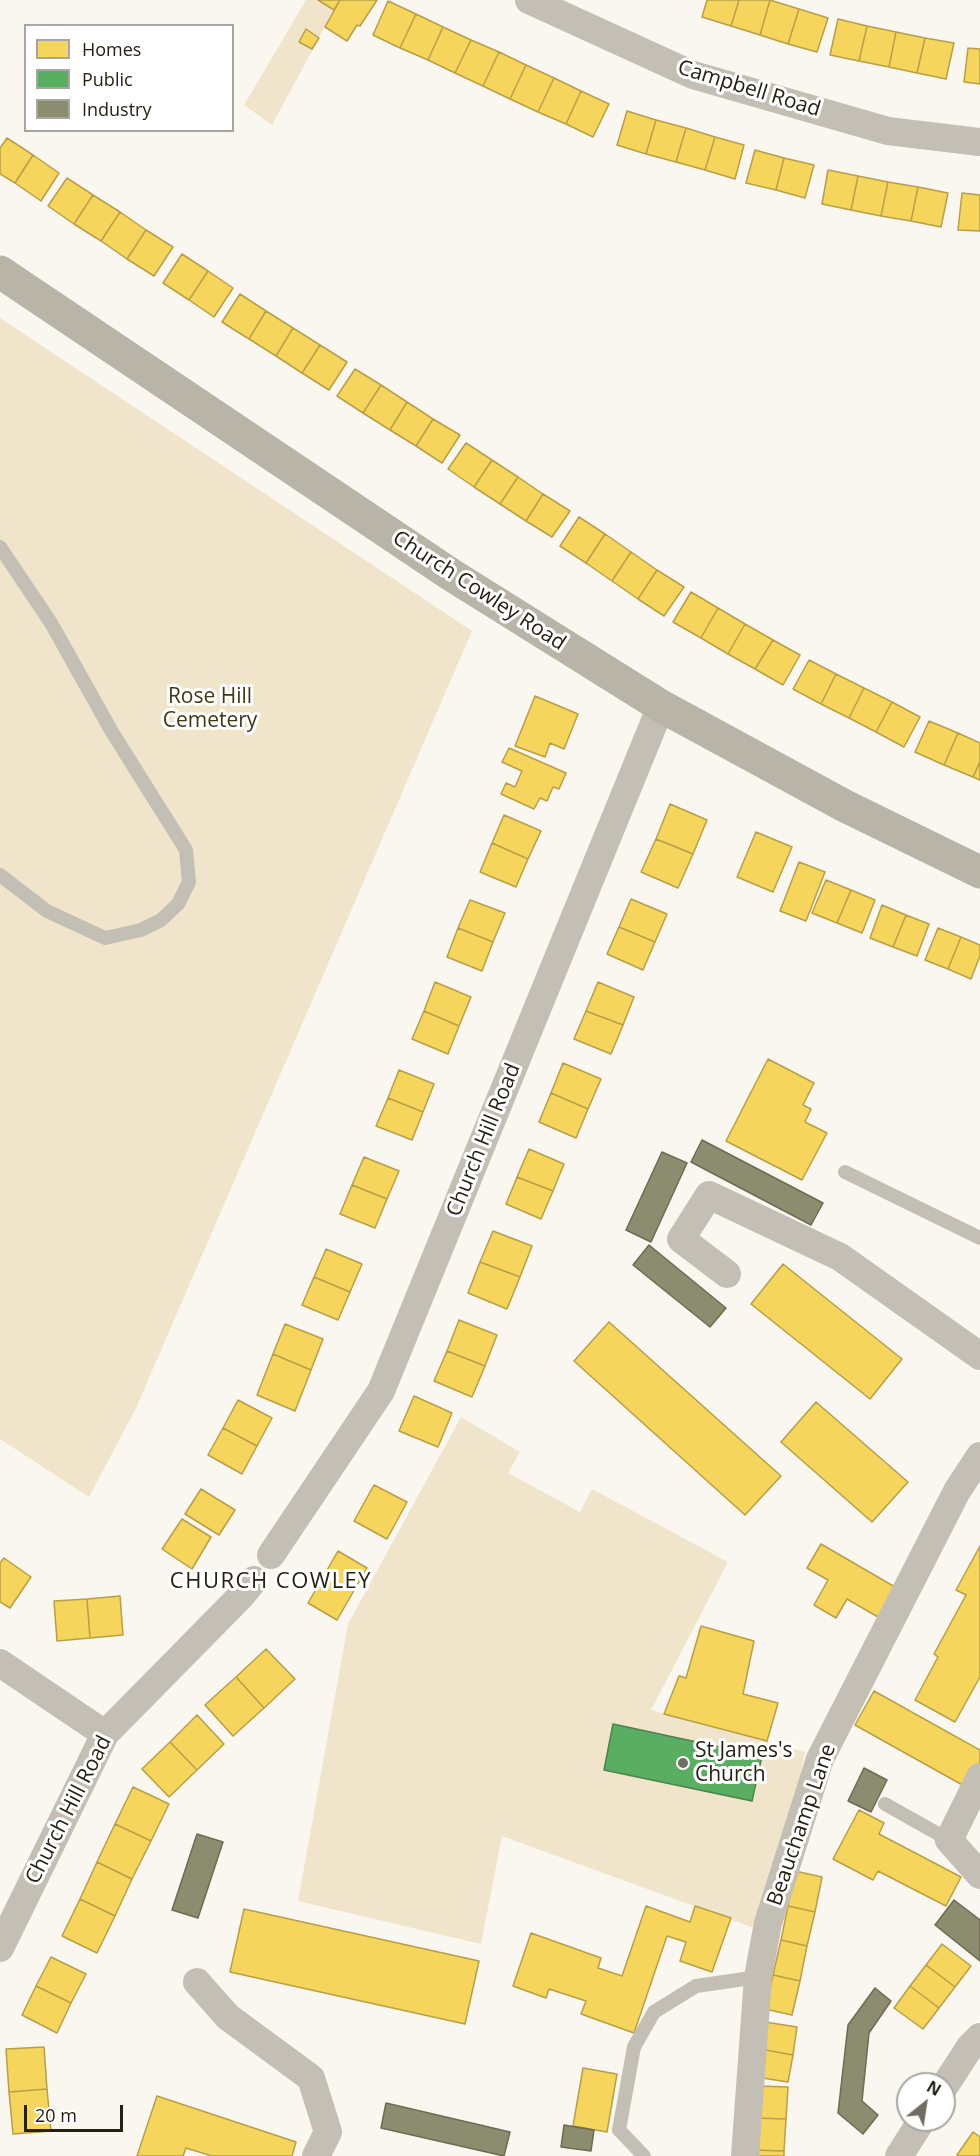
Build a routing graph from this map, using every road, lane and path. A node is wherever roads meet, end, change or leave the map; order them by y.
1 (529, 0) edge
2 (980, 142) edge
3 (0, 272) edge
4 (0, 547) edge
5 (661, 706) junction
6 (980, 872) edge
7 (0, 875) edge
8 (845, 1172) dead end
9 (980, 1238) edge
10 (727, 1274) dead end
11 (980, 1356) edge
12 (980, 1456) edge
13 (271, 1556) dead end
14 (254, 1580) dead end
15 (0, 1663) edge
16 (105, 1734) junction
17 (980, 1777) edge
18 (885, 1804) dead end
19 (949, 1840) junction
20 (980, 1875) edge
21 (0, 1948) edge
22 (758, 1977) junction
23 (197, 1982) dead end
24 (980, 2037) edge
25 (954, 2072) edge
26 (914, 2132) edge
27 (316, 2156) edge
28 (644, 2156) edge
29 (745, 2156) edge
30 (899, 2156) edge

1 - 2 street, Campbell Road
3 - 5 main road, Church Cowley Road
4 - 7 lane
5 - 6 main road, Church Cowley Road
5 - 13 street, Church Hill Road
8 - 9 lane
10 - 11 street
12 - 22 street, Beauchamp Lane
14 - 16 street, Church Hill Road
15 - 16 street
16 - 21 street, Church Hill Road
17 - 19 street
18 - 19 lane
19 - 20 street
22 - 28 lane
22 - 29 street, Beauchamp Lane
23 - 27 street
24 - 25 street
26 - 30 street

